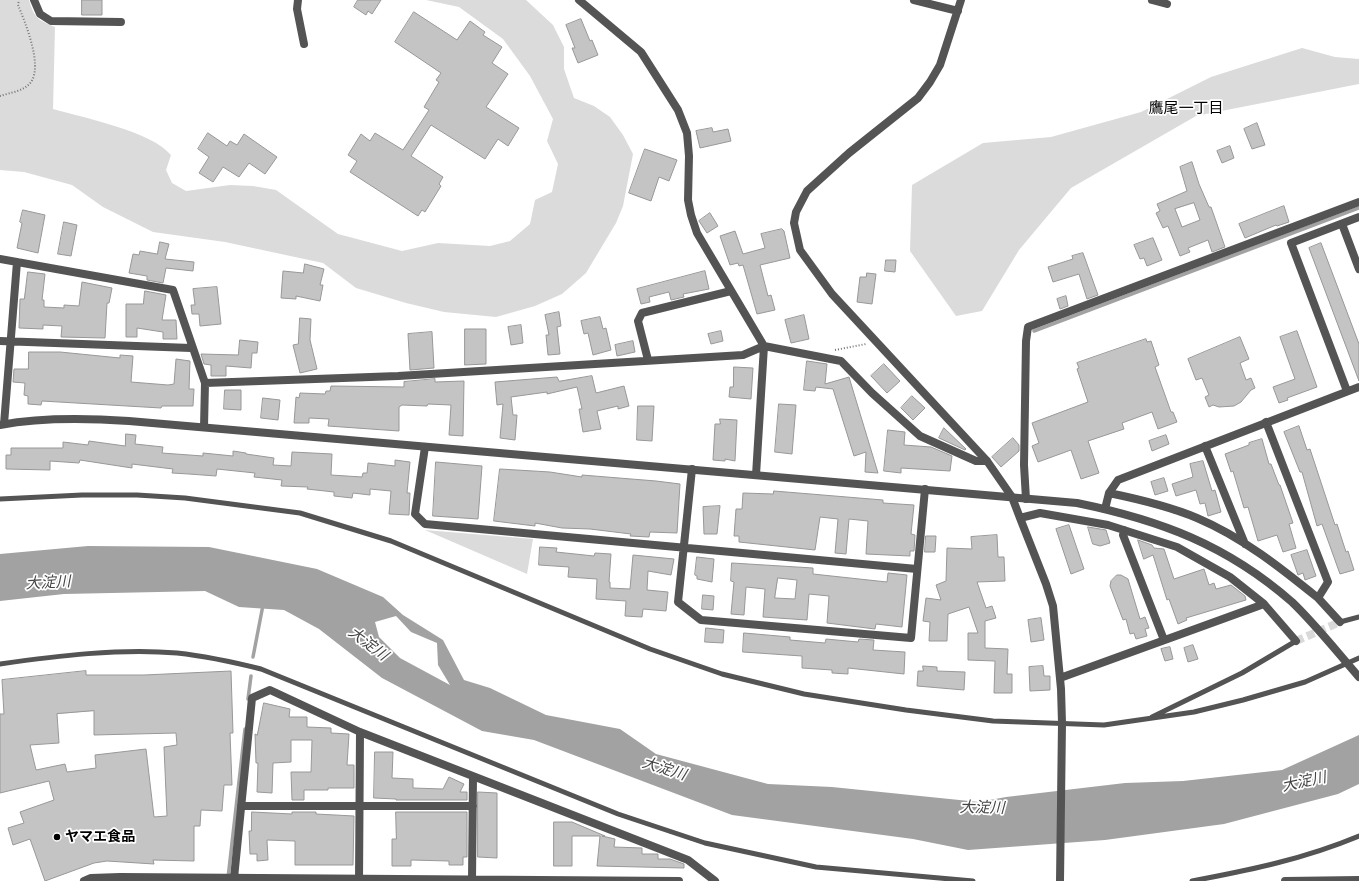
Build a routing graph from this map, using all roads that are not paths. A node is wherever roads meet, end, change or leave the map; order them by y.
1 (34, 0) edge
2 (298, 0) edge
3 (579, 0) edge
4 (914, 0) edge
5 (961, 0) edge
6 (1152, 0) edge
7 (1167, 4) dead end
8 (958, 11) junction
9 (121, 22) dead end
10 (304, 44) dead end
11 (1359, 202) edge
12 (1359, 217) edge
13 (1342, 224) junction
14 (0, 259) edge
15 (16, 262) junction
16 (1359, 269) edge
17 (730, 291) junction
18 (0, 341) edge
19 (12, 342) junction
20 (764, 346) junction
21 (191, 348) junction
22 (648, 360) junction
23 (205, 383) junction
24 (1359, 387) edge
25 (1347, 391) junction
26 (1266, 422) junction
27 (2, 424) edge
28 (204, 427) junction
29 (1205, 446) junction
30 (425, 447) junction
31 (987, 461) junction
32 (692, 469) junction
33 (756, 475) junction
34 (924, 490) junction
35 (1109, 493) junction
36 (1012, 497) junction
37 (1026, 499) junction
38 (0, 500) edge
39 (1105, 509) junction
40 (1020, 518) junction
41 (1124, 530) junction
42 (1245, 544) junction
43 (684, 547) junction
44 (918, 569) junction
45 (1318, 598) junction
46 (1264, 604) junction
47 (1359, 617) edge
48 (1340, 622) joint
49 (1164, 640) junction
50 (1296, 641) joint
51 (1359, 658) edge
52 (0, 664) edge
53 (1347, 664) junction
54 (1359, 677) edge
55 (1060, 678) junction
56 (1146, 720) junction
57 (1062, 723) junction
58 (360, 732) junction
59 (473, 777) junction
60 (241, 806) junction
61 (473, 806) junction
62 (361, 807) junction
63 (1359, 836) edge
64 (232, 878) junction
65 (305, 879) edge
66 (359, 880) edge
67 (416, 880) edge
68 (472, 880) edge
69 (530, 880) edge
70 (584, 880) edge
71 (636, 880) edge
72 (1359, 880) edge
73 (84, 881) edge
74 (679, 881) edge
75 (715, 881) edge
76 (972, 881) edge
77 (1060, 881) edge
78 (1192, 881) edge
79 (1285, 881) edge

1 - 9 street
2 - 10 street
3 - 17 street
4 - 8 street
5 - 8 street
6 - 7 street
8 - 31 street
11 - 37 street
12 - 13 street
13 - 16 street
13 - 25 street
14 - 15 street
15 - 19 street
15 - 21 street
17 - 20 street
17 - 22 street
18 - 19 street
19 - 21 street
19 - 27 street
20 - 22 street
20 - 31 street
20 - 33 street
21 - 23 street
22 - 23 street
23 - 28 street
24 - 25 street
25 - 26 street
26 - 29 street
26 - 45 street
27 - 28 street
28 - 30 street
29 - 35 street
29 - 42 street
30 - 32 street
30 - 43 street
31 - 36 street
32 - 33 street
32 - 43 street
33 - 34 street
34 - 36 street
34 - 44 street
35 - 39 street
35 - 42 street
36 - 37 street
36 - 40 street
37 - 39 street
38 - 57 lane
39 - 53 street
40 - 41 street
40 - 55 street
41 - 46 street
41 - 49 street
42 - 45 street
43 - 44 street
43 - 44 street
45 - 48 street
46 - 49 street
46 - 50 street
47 - 48 lane
49 - 55 street
50 - 56 lane
51 - 53 lane
52 - 76 lane
53 - 54 street
53 - 56 lane
55 - 57 street
56 - 57 lane
57 - 77 street
58 - 59 street
58 - 60 street
58 - 62 street
59 - 61 street
59 - 75 street
60 - 62 street
60 - 64 street
61 - 62 street
61 - 68 street
62 - 66 street
63 - 78 lane
64 - 65 street
64 - 73 street
65 - 66 street
66 - 67 street
67 - 68 street
68 - 69 street
69 - 70 street
70 - 71 street
71 - 74 street
72 - 79 street

